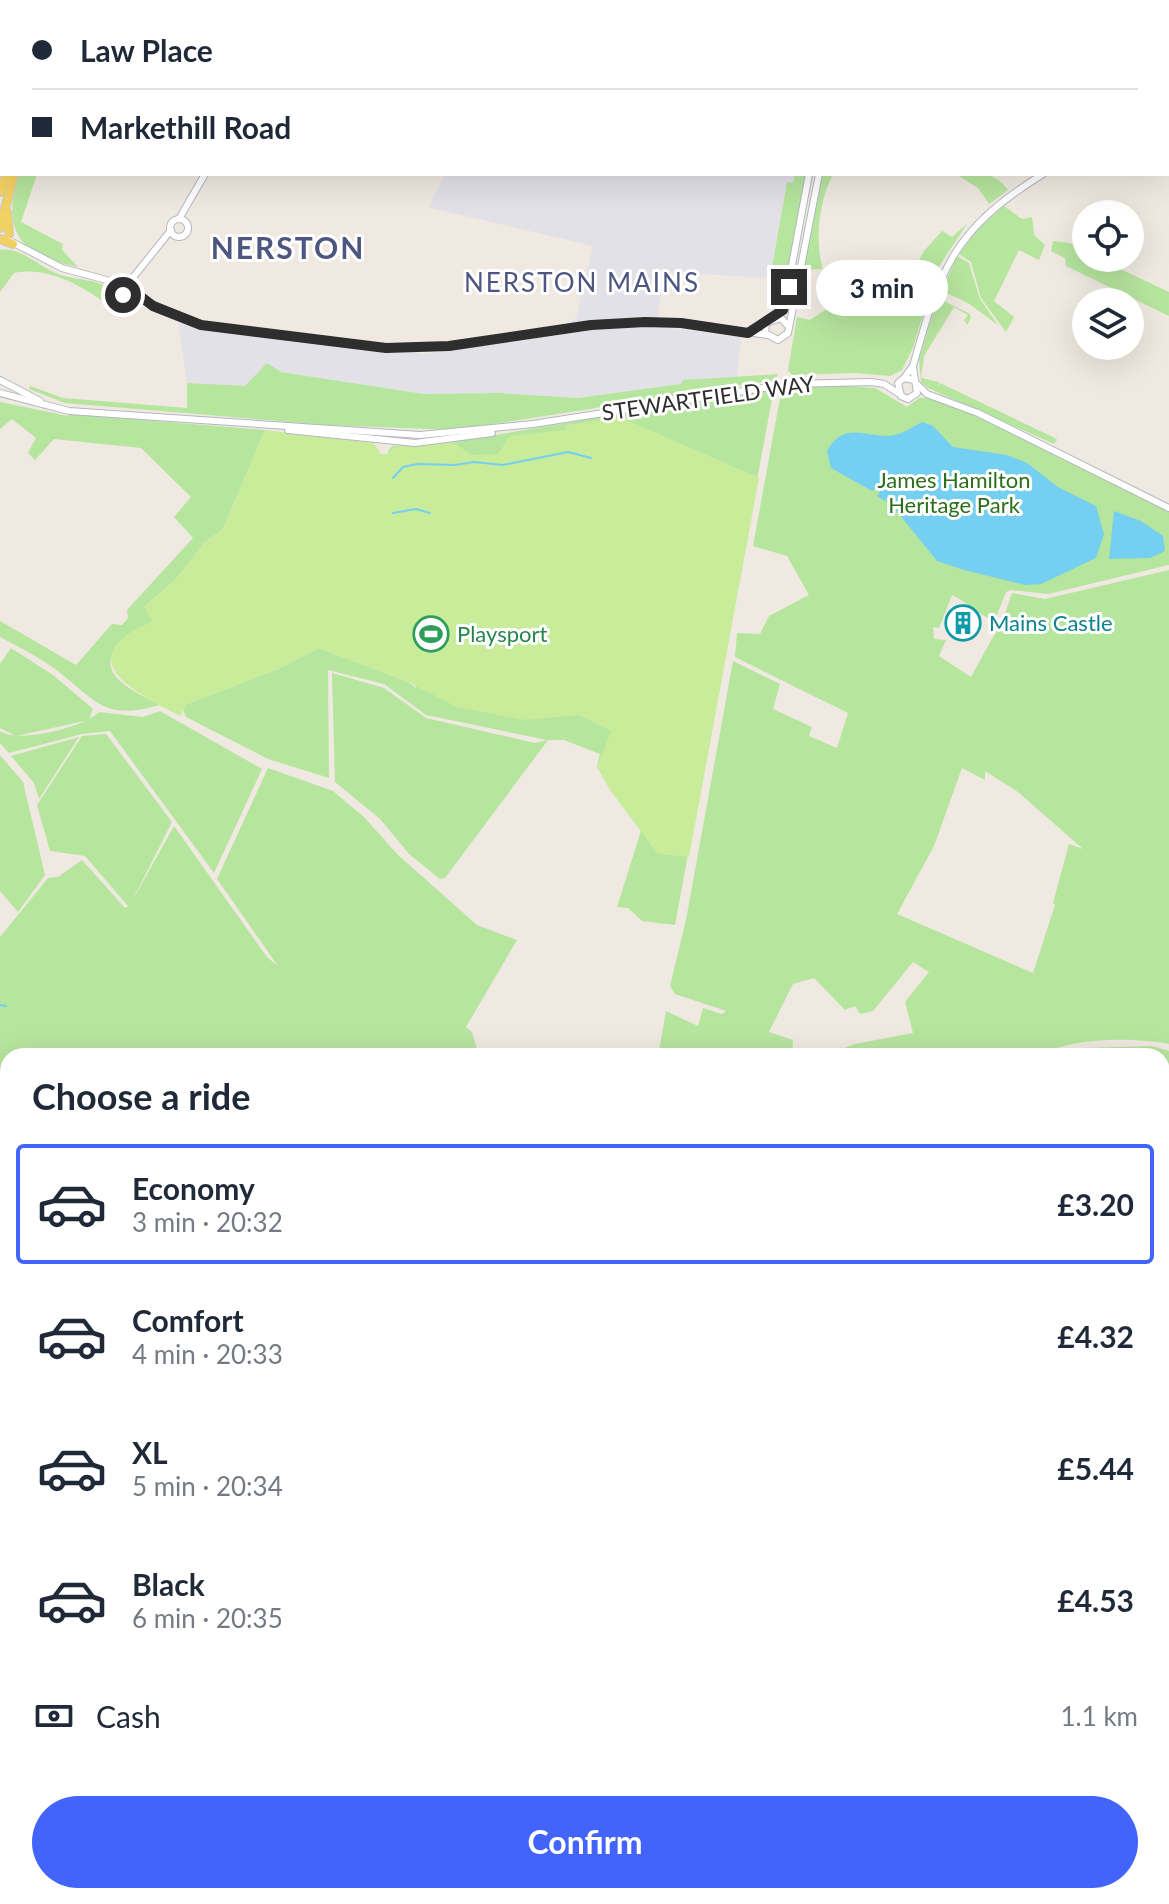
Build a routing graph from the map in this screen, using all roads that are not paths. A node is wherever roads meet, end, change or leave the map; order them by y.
1 (13, 176) edge
2 (204, 176) edge
3 (809, 176) edge
4 (819, 176) edge
5 (1040, 176) edge
6 (5, 177) edge
7 (2, 196) edge
8 (0, 220) edge
9 (182, 220) junction
10 (0, 228) edge
11 (171, 230) junction
12 (3, 236) edge
13 (178, 237) junction
14 (13, 244) joint
15 (26, 250) junction
16 (142, 267) junction
17 (789, 287) junction
18 (127, 288) junction
19 (798, 289) junction
20 (776, 318) junction
21 (765, 325) junction
22 (789, 327) junction
23 (752, 333) junction
24 (767, 335) junction
25 (913, 366) junction
26 (903, 379) junction
27 (0, 380) edge
28 (916, 382) junction
29 (884, 384) junction
30 (0, 393) edge
31 (898, 393) junction
32 (927, 394) junction
33 (915, 396) junction
34 (50, 407) junction
35 (1169, 508) edge

1 - 7 main road
2 - 9 street
3 - 17 street
4 - 19 street
5 - 25 street
6 - 7 main road
7 - 8 main road
7 - 12 main road
8 - 10 main road
8 - 12 street
9 - 11 street
9 - 13 street
11 - 13 street
11 - 16 street
12 - 14 main road
12 - 15 street
13 - 16 street
14 - 15 street
15 - 18 street
16 - 18 street
17 - 19 street
17 - 20 street
18 - 23 street
19 - 22 street
20 - 21 street
20 - 22 street
21 - 23 street
21 - 24 street
22 - 24 street
23 - 24 street
25 - 26 street
25 - 28 street
26 - 28 street
26 - 29 street, STEWARTFIELD WAY
26 - 31 street
27 - 34 street, STEWARTFIELD WAY
28 - 32 street
28 - 33 street
29 - 31 street, STEWARTFIELD WAY
29 - 34 street, STEWARTFIELD WAY
30 - 34 street, STEWARTFIELD WAY
31 - 33 street
32 - 33 street
32 - 35 street

